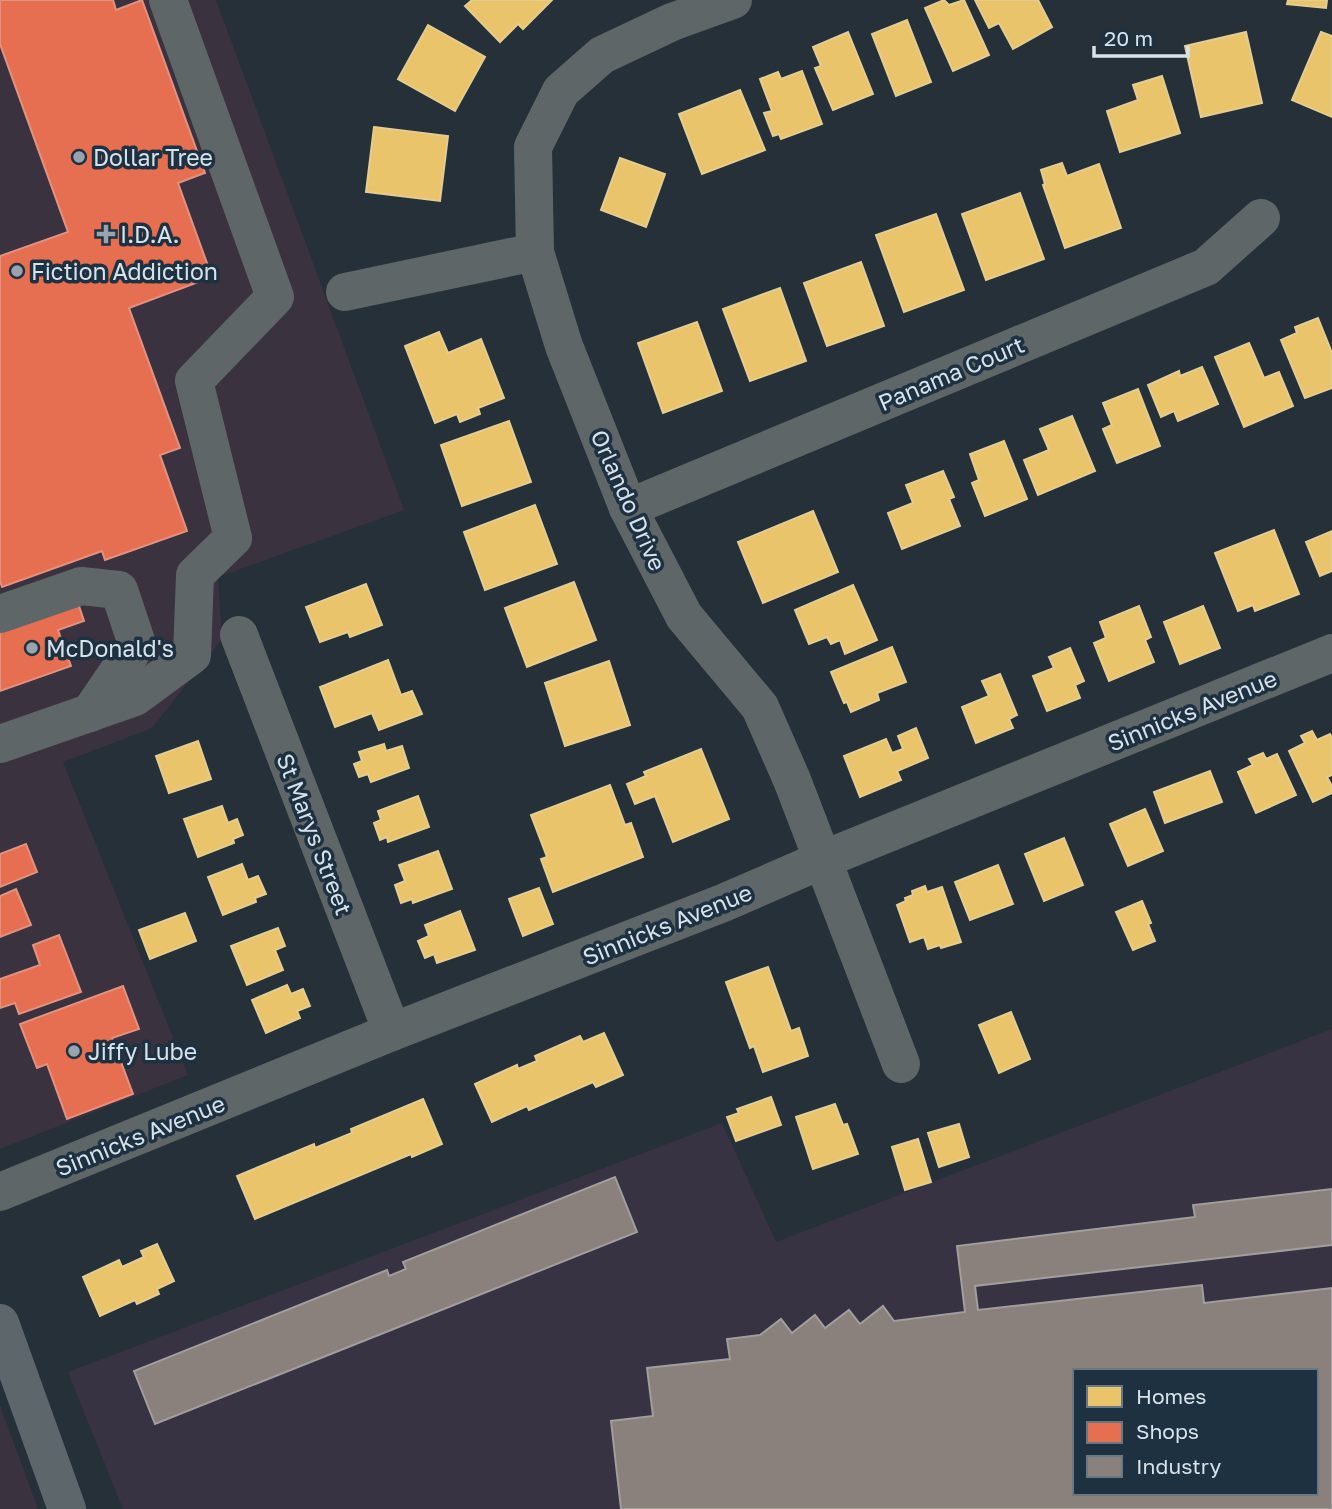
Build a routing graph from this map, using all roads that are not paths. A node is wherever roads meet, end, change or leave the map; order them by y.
1 (168, 0) edge
2 (733, 0) edge
3 (1261, 218) dead end
4 (535, 252) junction
5 (345, 292) dead end
6 (628, 508) junction
7 (0, 614) edge
8 (239, 635) dead end
9 (1332, 653) edge
10 (90, 713) junction
11 (0, 744) edge
12 (822, 860) junction
13 (392, 1032) junction
14 (901, 1064) dead end
15 (0, 1192) edge
16 (0, 1323) edge
17 (67, 1509) edge

1 - 10 street
2 - 4 street, Orlando Drive
3 - 6 street, Panama Court
4 - 5 street
4 - 6 street, Orlando Drive
6 - 12 street, Orlando Drive
7 - 10 street
8 - 13 street, St Marys Street
9 - 12 street, Sinnicks Avenue
10 - 11 street
12 - 13 street, Sinnicks Avenue
12 - 14 street, Orlando Drive
13 - 15 street, Sinnicks Avenue
16 - 17 main road

